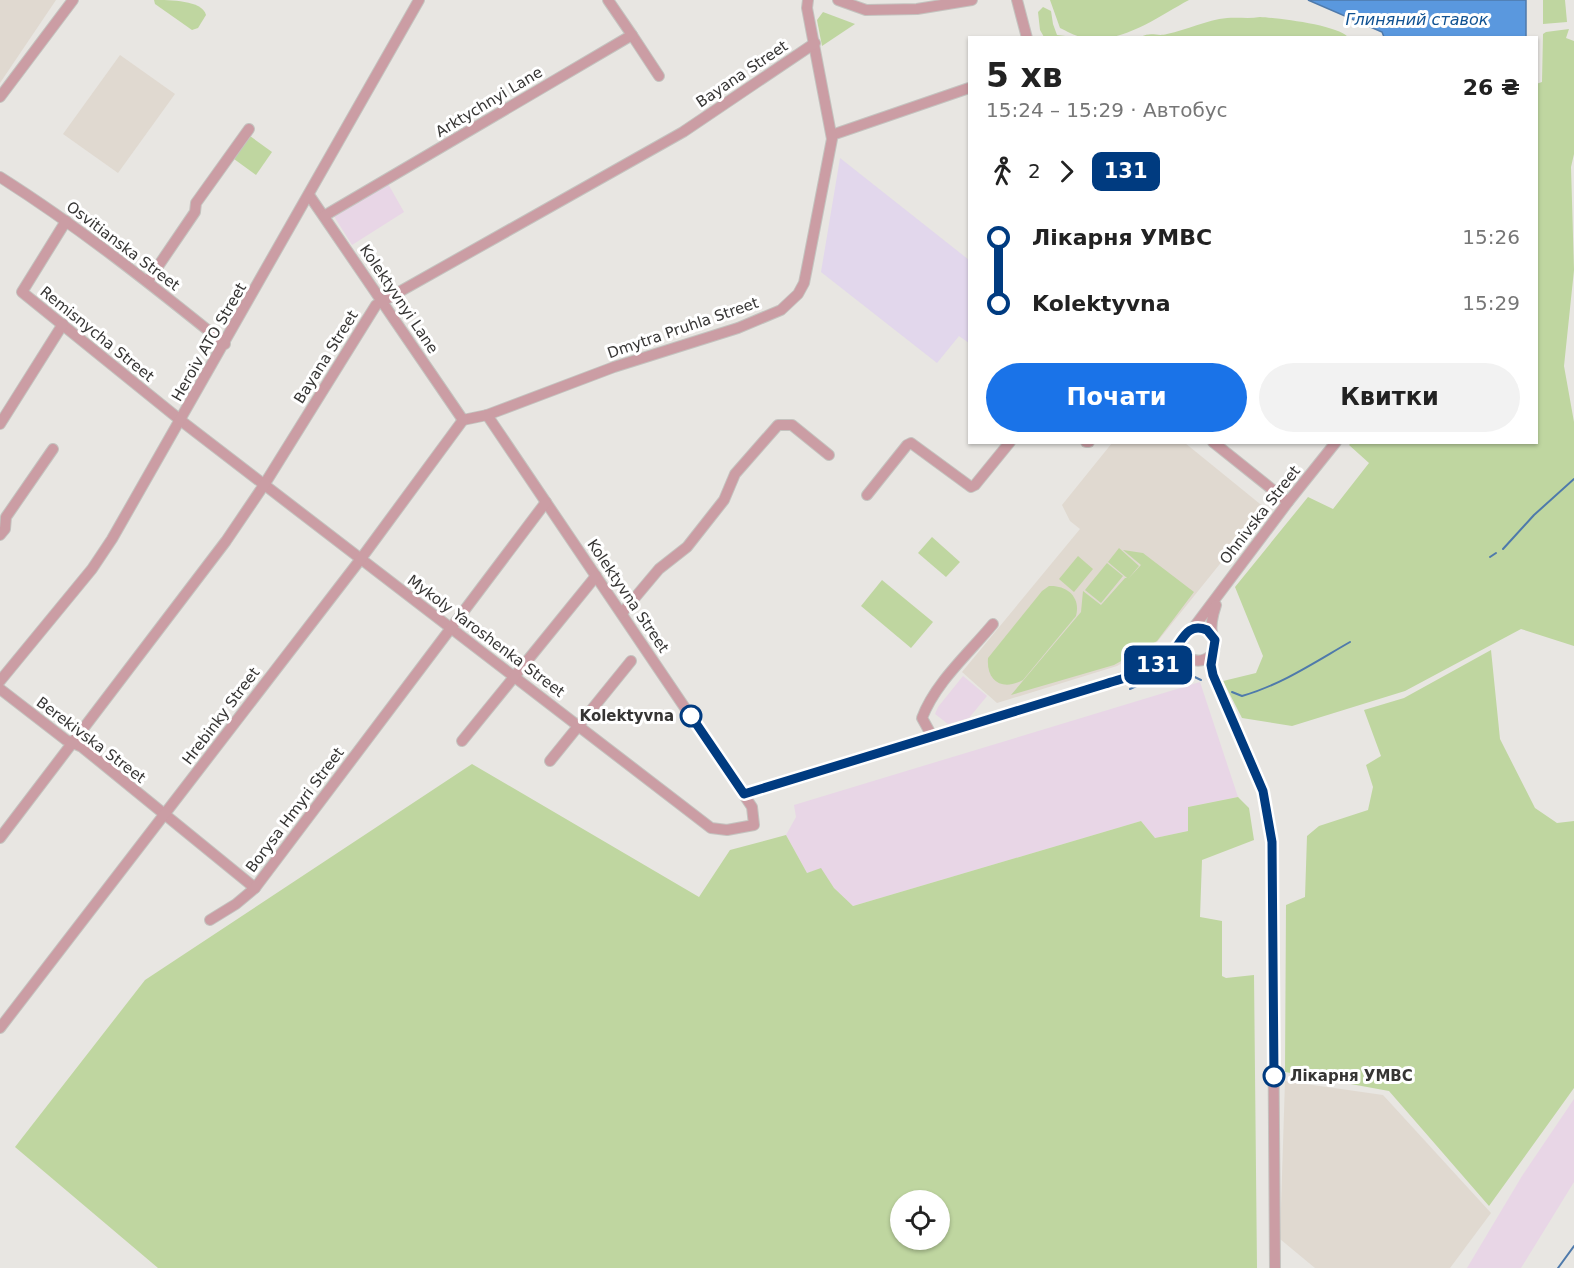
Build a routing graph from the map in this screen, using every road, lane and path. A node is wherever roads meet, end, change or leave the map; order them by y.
1 (73, 0) edge
2 (418, 0) edge
3 (608, 0) edge
4 (808, 0) edge
5 (838, 0) edge
6 (972, 0) edge
7 (1017, 0) edge
8 (632, 35) junction
9 (1026, 36) edge
10 (815, 43) junction
11 (659, 76) dead end
12 (968, 88) edge
13 (0, 97) edge
14 (249, 129) dead end
15 (832, 135) junction
16 (0, 177) edge
17 (309, 195) junction
18 (324, 216) junction
19 (66, 221) junction
20 (148, 281) junction
21 (381, 301) junction
22 (63, 324) junction
23 (225, 344) junction
24 (487, 415) junction
25 (463, 420) junction
26 (181, 421) junction
27 (0, 424) edge
28 (1008, 444) edge
29 (1216, 444) edge
30 (1334, 444) edge
31 (53, 449) dead end
32 (829, 455) dead end
33 (264, 485) junction
34 (867, 495) dead end
35 (546, 502) junction
36 (1288, 502) junction
37 (0, 535) edge
38 (360, 560) junction
39 (596, 576) junction
40 (1230, 579) junction
41 (622, 613) junction
42 (993, 624) dead end
43 (1194, 627) junction
44 (452, 628) junction
45 (1212, 634) junction
46 (1181, 643) junction
47 (1213, 652) junction
48 (1193, 660) junction
49 (631, 661) dead end
50 (1157, 666) junction
51 (1213, 675) junction
52 (515, 676) junction
53 (0, 681) edge
54 (0, 689) edge
55 (579, 725) junction
56 (932, 736) junction
57 (462, 741) dead end
58 (73, 743) junction
59 (550, 761) dead end
60 (744, 794) junction
61 (164, 815) junction
62 (0, 838) edge
63 (255, 888) junction
64 (210, 920) dead end
65 (0, 1028) edge
66 (1275, 1268) edge

1 - 13 street
2 - 17 street, Heroiv ATO Street
3 - 8 street
4 - 10 street, Dmytra Pruhla Street
5 - 6 street
7 - 9 street
8 - 11 street
8 - 18 street, Arktychnyi Lane
10 - 15 street, Dmytra Pruhla Street
10 - 21 street, Bayana Street
12 - 15 street
14 - 20 street
15 - 24 street, Dmytra Pruhla Street
16 - 19 street, Osvitianska Street
17 - 18 street, Kolektyvnyi Lane
17 - 23 street, Heroiv ATO Street
18 - 21 street, Kolektyvnyi Lane
19 - 20 street, Osvitianska Street
19 - 22 street, Remisnycha Street
20 - 23 street, Osvitianska Street
21 - 25 street, Kolektyvnyi Lane
21 - 33 street, Bayana Street
22 - 26 street, Remisnycha Street
22 - 27 street
23 - 26 street, Heroiv ATO Street
24 - 25 street, Dmytra Pruhla Street
24 - 35 street, Kolektyvna Street
25 - 38 street, Hrebinky Street
26 - 33 street, Mykoly Yaroshenka Street
26 - 53 street, Heroiv ATO Street
28 - 34 street
29 - 36 street
30 - 36 street, Ohnivska Street
31 - 37 street
32 - 41 street
33 - 38 street, Mykoly Yaroshenka Street
33 - 58 street, Bayana Street
35 - 39 street, Kolektyvna Street
35 - 44 street, Borysa Hmyri Street
36 - 40 street, Ohnivska Street
38 - 44 street, Mykoly Yaroshenka Street
38 - 61 street, Hrebinky Street
39 - 41 street, Kolektyvna Street
39 - 52 street
40 - 43 street, Ohnivska Street
40 - 45 street, Ohnivska Street
41 - 60 street, Kolektyvna Street
42 - 56 street
43 - 45 street
43 - 46 street, Ohnivska Street
44 - 52 street, Mykoly Yaroshenka Street
44 - 63 street, Borysa Hmyri Street
45 - 47 street, Ohnivska Street
46 - 48 street
46 - 50 street, Ohnivska Street
47 - 48 street
47 - 51 street, Ohnivska Street
48 - 50 street
48 - 51 street
49 - 55 street
50 - 56 street
51 - 66 street
52 - 55 street, Mykoly Yaroshenka Street
52 - 57 street
54 - 58 street, Berekivska Street
55 - 59 street
55 - 60 street, Mykoly Yaroshenka Street
56 - 60 street
58 - 61 street, Berekivska Street
58 - 62 street, Bayana Street
61 - 63 street, Berekivska Street
61 - 65 street, Hrebinky Street
63 - 64 street, Borysa Hmyri Street

